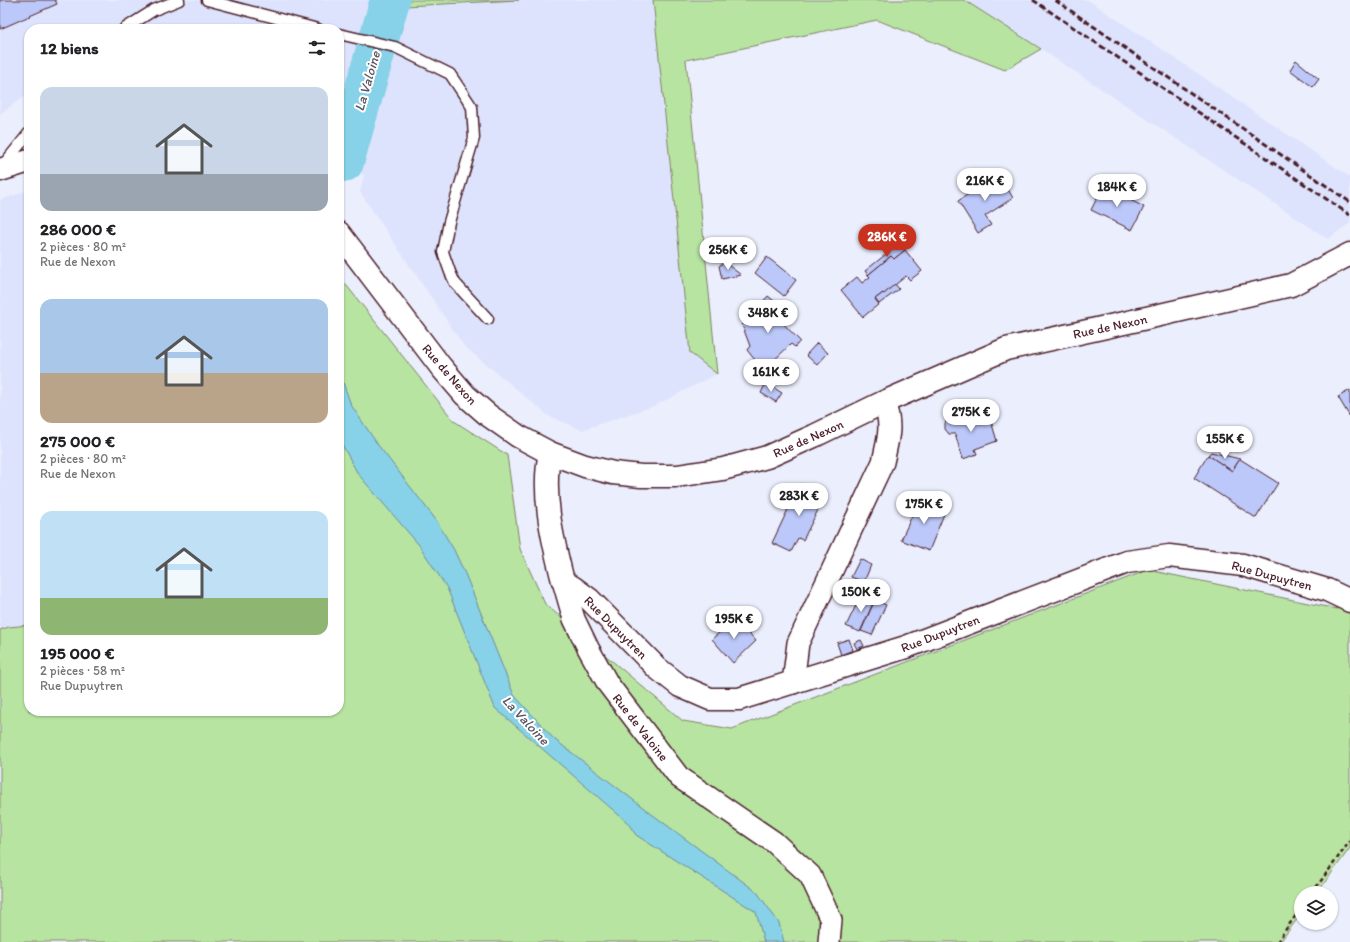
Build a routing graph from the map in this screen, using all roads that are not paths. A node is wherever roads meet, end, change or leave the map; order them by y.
1 (179, 0) edge
2 (207, 0) edge
3 (132, 24) edge
4 (299, 24) edge
5 (344, 35) edge
6 (24, 139) edge
7 (24, 163) edge
8 (0, 170) edge
9 (344, 240) edge
10 (1350, 254) edge
11 (488, 319) dead end
12 (884, 402) junction
13 (550, 453) junction
14 (563, 581) junction
15 (1350, 601) edge
16 (793, 683) junction
17 (829, 942) edge

1 - 3 lane
2 - 4 lane
5 - 11 lane
6 - 8 lane
7 - 8 main road
9 - 13 main road, Rue de Nexon
10 - 12 main road, Rue de Nexon
12 - 13 main road, Rue de Nexon
12 - 16 street
13 - 14 main road, Rue de Valoine
14 - 16 main road, Rue Dupuytren
14 - 17 street, Rue de Valoine
15 - 16 main road, Rue Dupuytren

